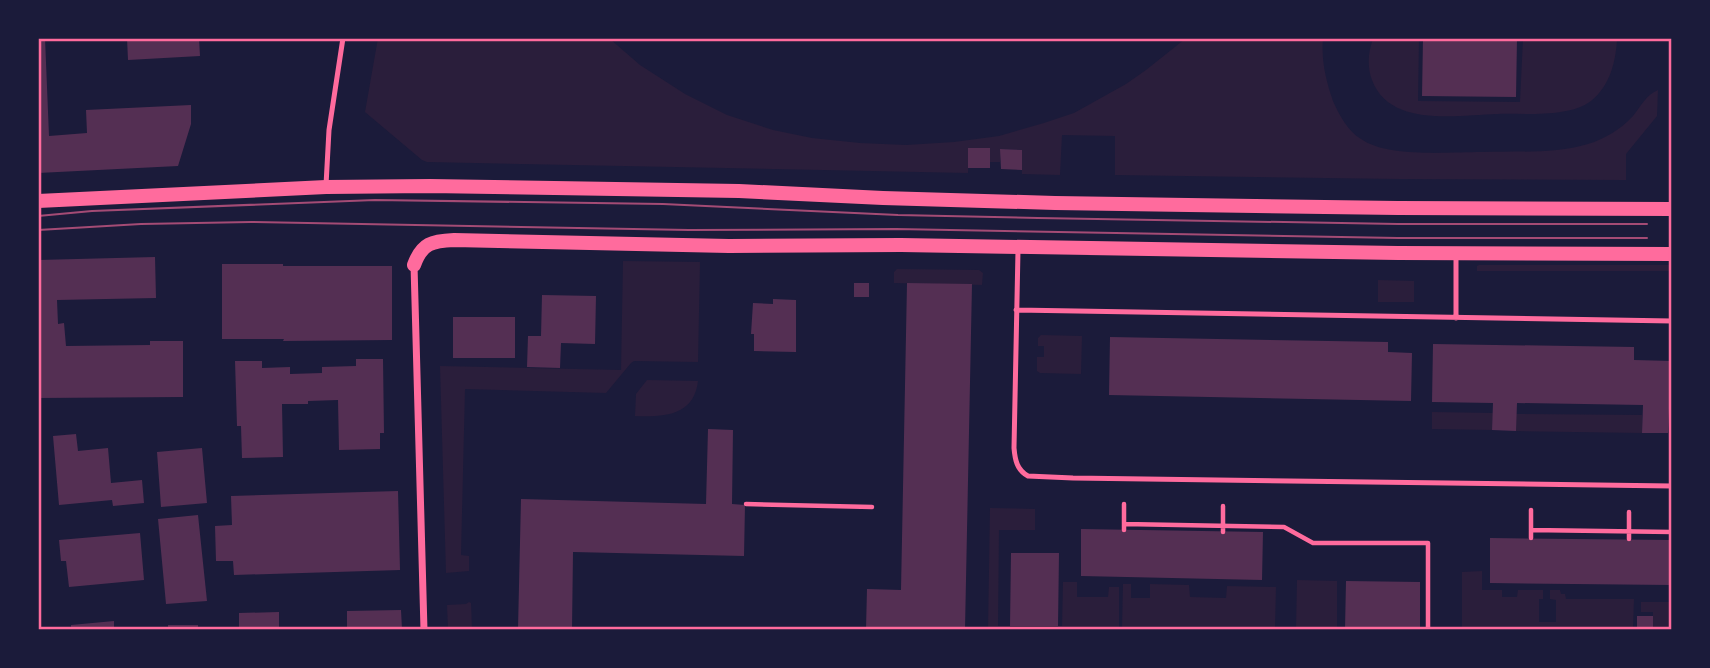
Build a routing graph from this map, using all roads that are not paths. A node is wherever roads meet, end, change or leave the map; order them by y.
1 (343, 38) edge
2 (326, 187) junction
3 (38, 201) edge
4 (1671, 209) edge
5 (1018, 247) junction
6 (1456, 254) junction
7 (1671, 254) edge
8 (414, 265) joint
9 (1016, 310) junction
10 (1456, 318) junction
11 (1671, 321) edge
12 (1671, 486) edge
13 (424, 629) edge

1 - 2 lane
2 - 3 main road
2 - 4 main road
5 - 6 main road
5 - 8 main road
5 - 9 lane
6 - 7 main road
6 - 10 lane
8 - 13 street
9 - 10 lane
9 - 12 lane
10 - 11 lane

